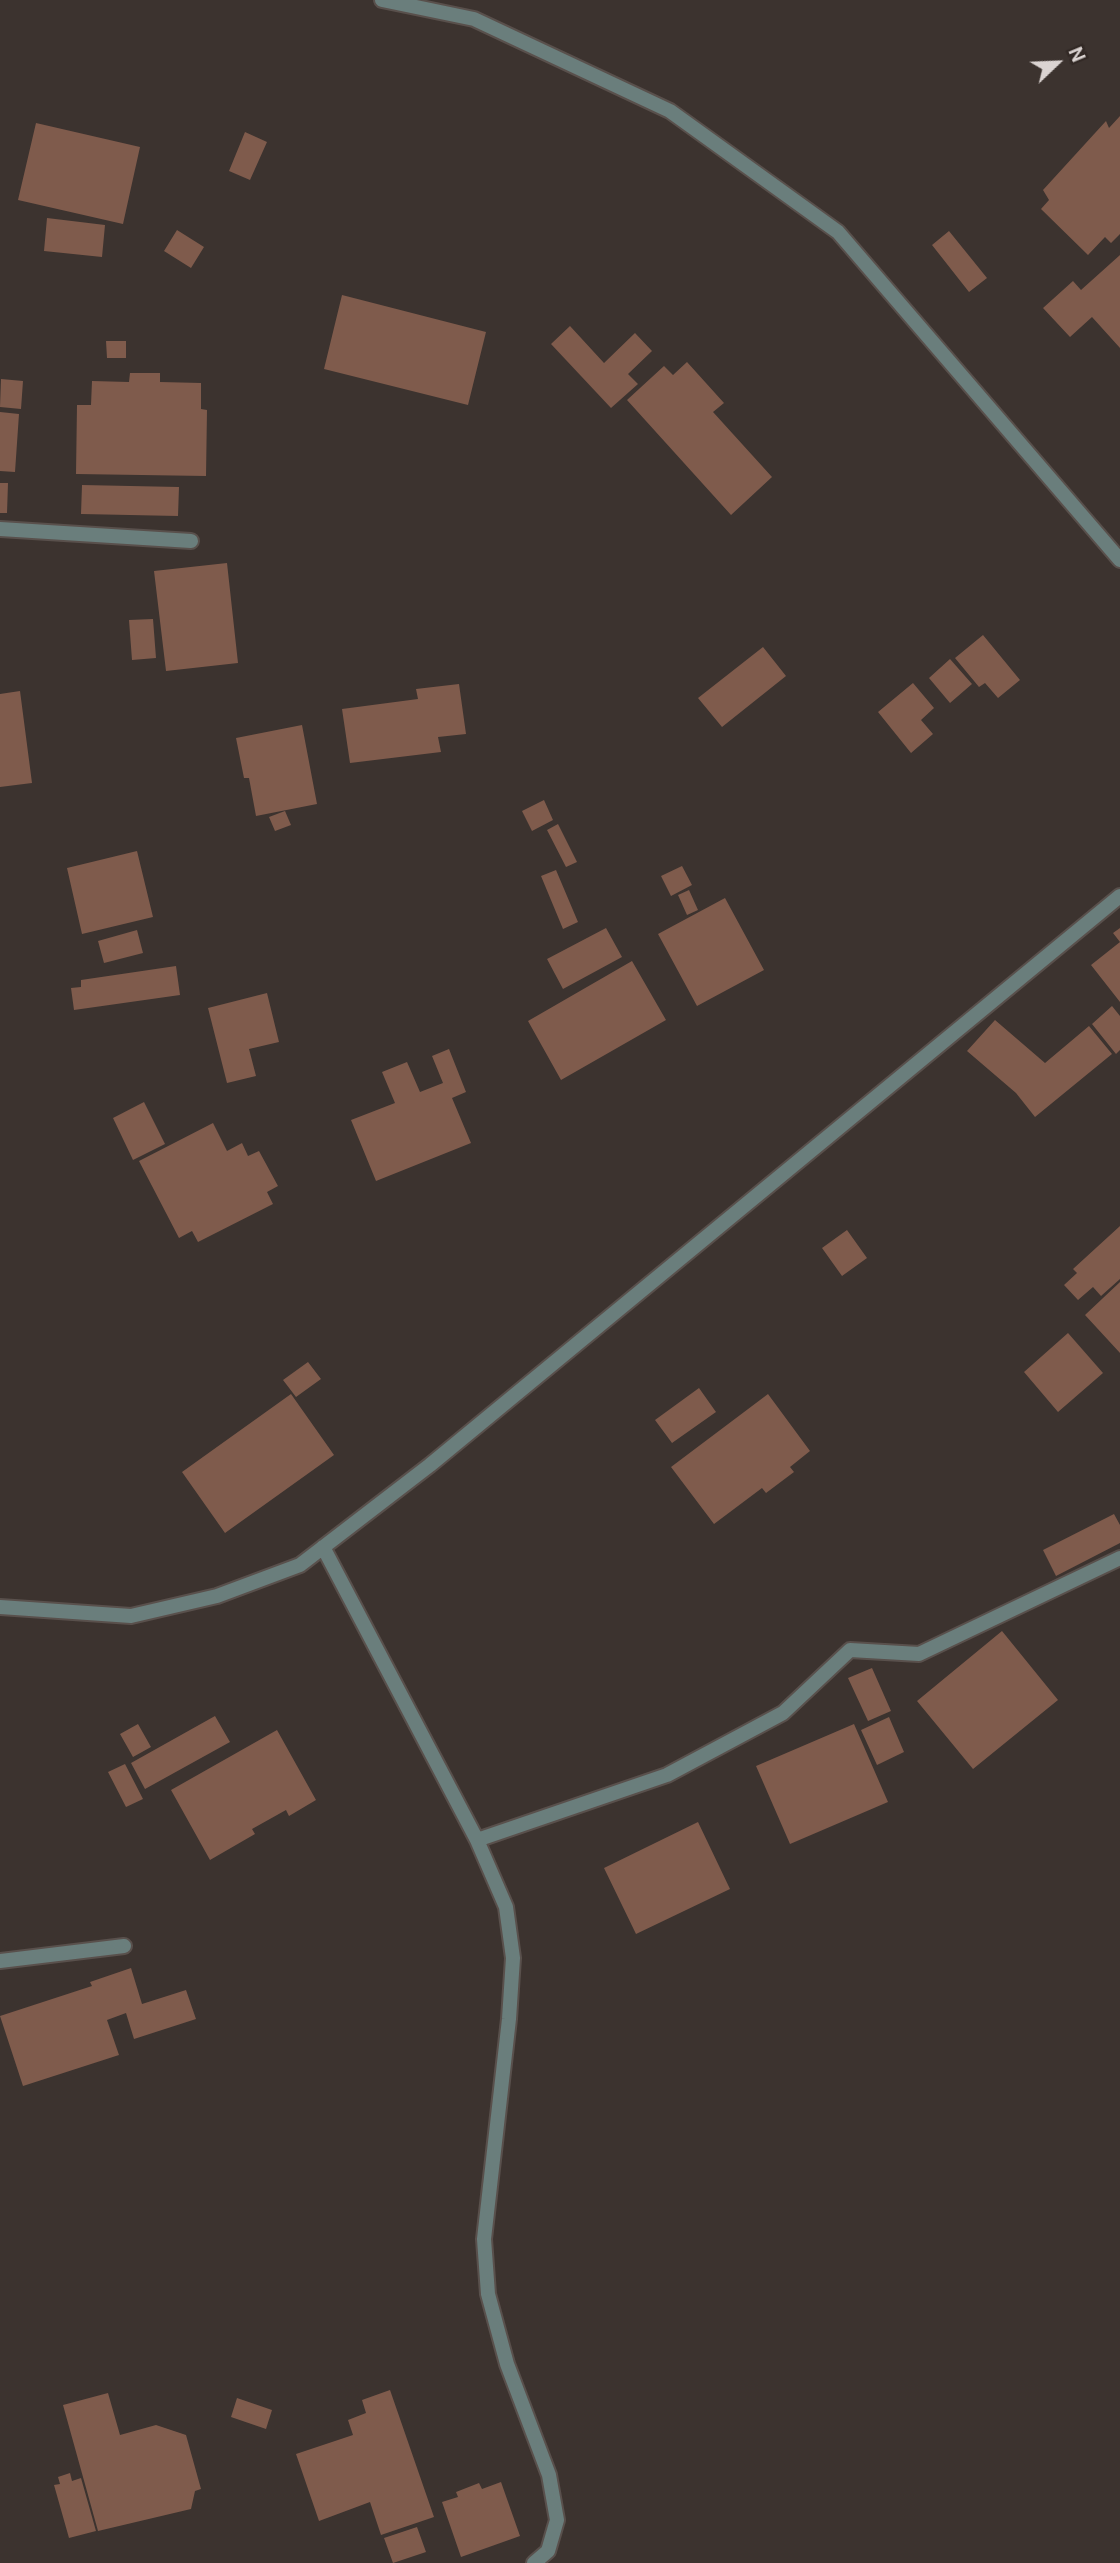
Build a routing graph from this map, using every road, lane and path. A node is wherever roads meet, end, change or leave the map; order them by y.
1 (382, 0) edge
2 (0, 529) edge
3 (191, 541) dead end
4 (1120, 560) edge
5 (1120, 896) edge
6 (323, 1547) junction
7 (1120, 1558) edge
8 (0, 1607) edge
9 (477, 1840) junction
10 (124, 1946) dead end
11 (0, 1961) edge
12 (534, 2563) edge

1 - 4 street
2 - 3 street
5 - 6 street
6 - 8 street
6 - 9 street
7 - 9 street
9 - 12 street
10 - 11 street

